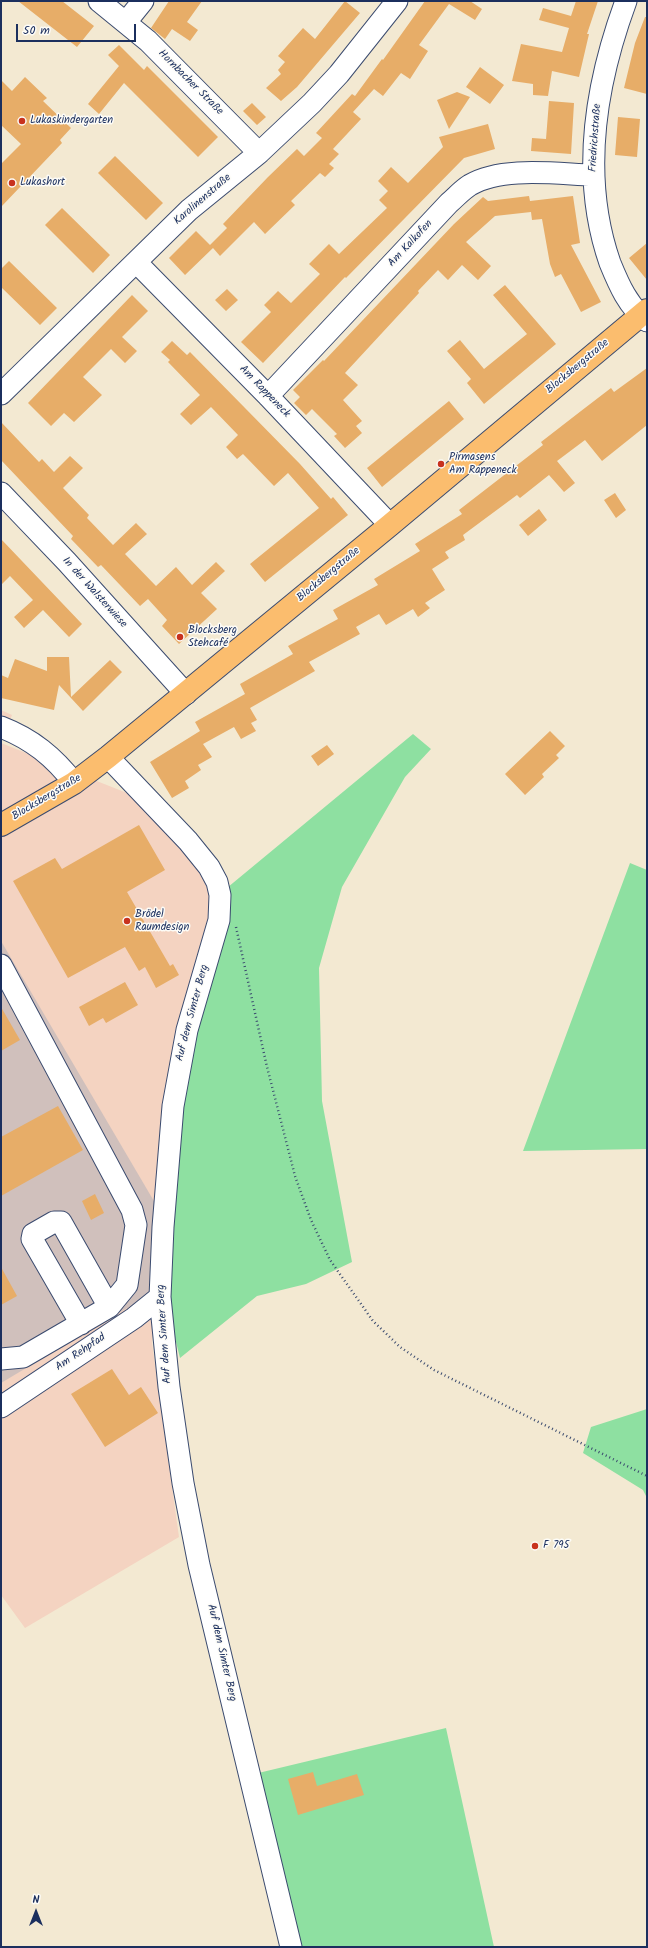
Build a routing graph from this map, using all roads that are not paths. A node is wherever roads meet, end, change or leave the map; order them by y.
1 (99, 1) edge
2 (142, 1) edge
3 (397, 1) edge
4 (626, 1) edge
5 (126, 22) junction
6 (259, 153) junction
7 (593, 175) junction
8 (136, 262) junction
9 (645, 315) edge
10 (1, 394) edge
11 (268, 396) junction
12 (1, 493) edge
13 (390, 525) junction
14 (186, 694) junction
15 (1, 727) edge
16 (108, 757) junction
17 (74, 783) junction
18 (1, 825) edge
19 (1, 965) edge
20 (160, 1298) junction
21 (108, 1307) junction
22 (81, 1324) junction
23 (1, 1359) edge
24 (1, 1407) edge
25 (291, 1947) edge

1 - 5 street, Hornbacher Straße
2 - 5 street
3 - 6 street, Karolinenstraße
4 - 7 street, Friedrichstraße
5 - 6 street, Hornbacher Straße
6 - 8 street, Karolinenstraße
7 - 9 street, Friedrichstraße
7 - 11 street, Am Kalkofen
8 - 10 street, Karolinenstraße
8 - 11 street, Am Rappeneck
9 - 13 main road, Blocksbergstraße
11 - 13 street, Am Rappeneck
12 - 14 street, In der Walsterwiese
13 - 14 main road, Blocksbergstraße
14 - 16 main road, Blocksbergstraße
15 - 17 street
16 - 17 main road, Blocksbergstraße
16 - 20 street, Auf dem Simter Berg
17 - 18 main road, Blocksbergstraße
19 - 21 street
20 - 24 street, Am Rehpfad
20 - 25 street, Auf dem Simter Berg
21 - 22 street
21 - 22 street
22 - 23 street

